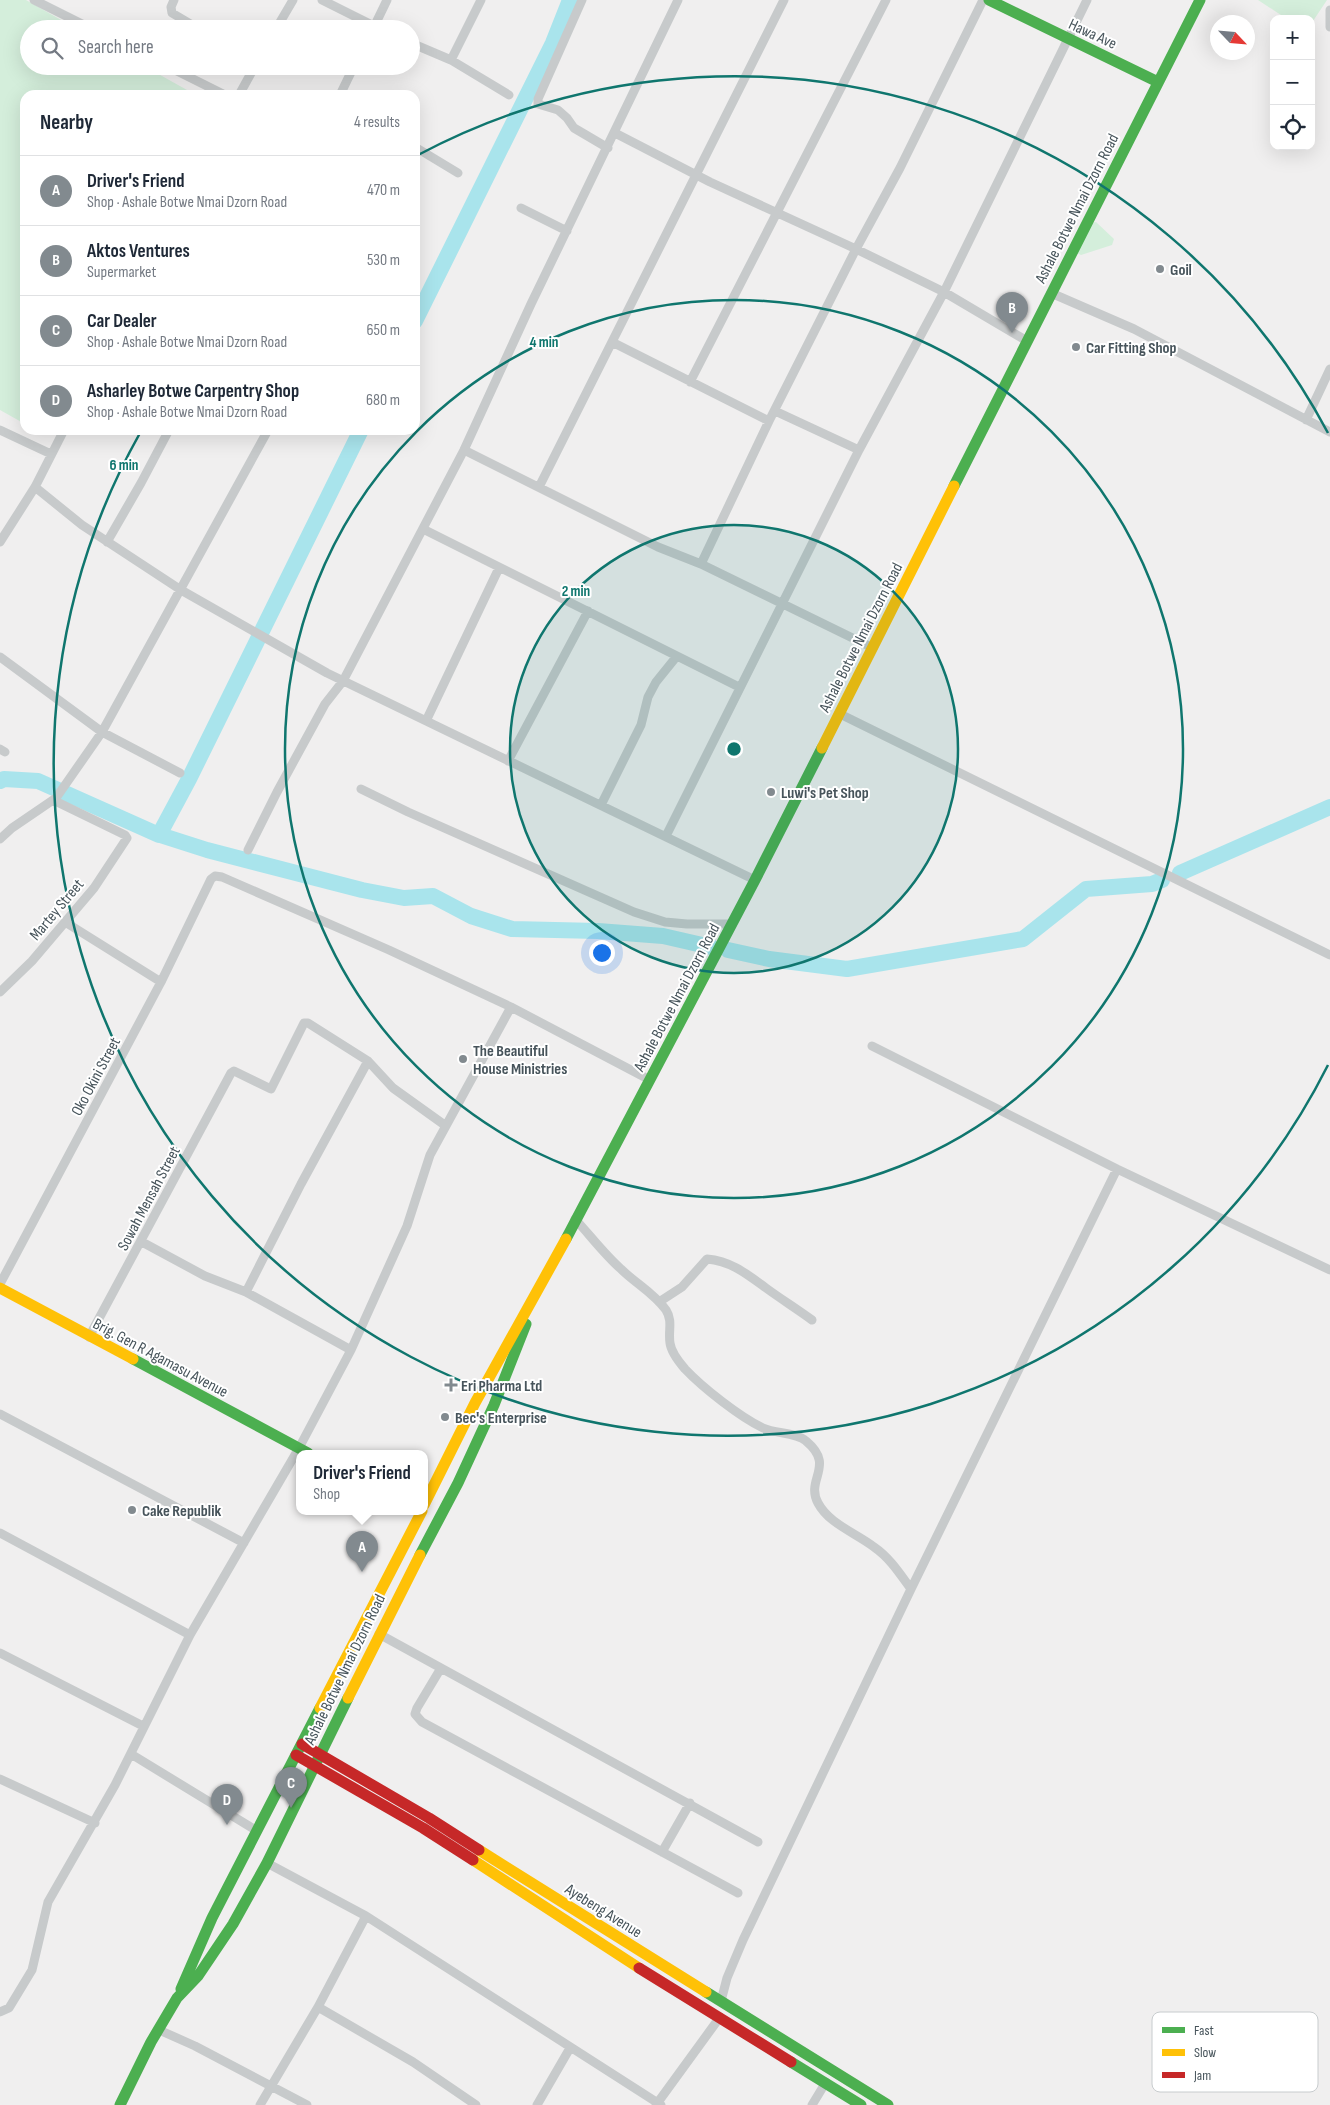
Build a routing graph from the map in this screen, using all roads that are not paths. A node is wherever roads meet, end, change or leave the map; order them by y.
1 (34, 0) edge
2 (174, 0) edge
3 (292, 0) edge
4 (322, 0) edge
5 (387, 0) edge
6 (481, 0) edge
7 (582, 0) edge
8 (678, 0) edge
9 (784, 0) edge
10 (886, 0) edge
11 (983, 0) edge
12 (988, 0) edge
13 (1087, 0) edge
14 (1200, 0) edge
15 (1330, 10) edge
16 (74, 20) edge
17 (184, 20) edge
18 (281, 20) edge
19 (361, 20) edge
20 (379, 20) edge
21 (1330, 26) edge
22 (1068, 40) junction
23 (420, 47) edge
24 (450, 60) junction
25 (185, 75) edge
26 (250, 75) edge
27 (350, 75) edge
28 (1158, 82) junction
29 (215, 90) edge
30 (243, 90) edge
31 (342, 90) edge
32 (509, 95) dead end
33 (615, 134) junction
34 (608, 148) junction
35 (420, 150) edge
36 (458, 173) dead end
37 (696, 174) junction
38 (521, 208) dead end
39 (776, 212) junction
40 (567, 231) junction
41 (856, 249) junction
42 (944, 292) junction
43 (1051, 293) junction
44 (1027, 341) junction
45 (612, 342) junction
46 (1330, 369) edge
47 (690, 382) junction
48 (775, 411) junction
49 (1306, 420) junction
50 (770, 421) junction
51 (0, 430) edge
52 (1330, 432) edge
53 (62, 435) edge
54 (166, 435) edge
55 (265, 435) edge
56 (464, 450) junction
57 (859, 450) junction
58 (52, 454) junction
59 (539, 487) junction
60 (35, 488) junction
61 (423, 529) junction
62 (0, 542) edge
63 (107, 542) junction
64 (701, 564) junction
65 (500, 568) junction
66 (180, 590) junction
67 (783, 602) junction
68 (588, 611) junction
69 (873, 648) junction
70 (677, 656) junction
71 (0, 657) edge
72 (343, 681) junction
73 (739, 687) junction
74 (840, 714) junction
75 (426, 721) junction
76 (102, 732) junction
77 (508, 761) junction
78 (180, 773) dead end
79 (361, 789) dead end
80 (54, 799) junction
81 (601, 805) junction
82 (666, 836) junction
83 (0, 839) edge
84 (248, 850) dead end
85 (755, 880) junction
86 (65, 922) junction
87 (732, 924) junction
88 (1330, 955) edge
89 (162, 982) junction
90 (0, 992) edge
91 (511, 1007) junction
92 (872, 1046) dead end
93 (368, 1061) junction
94 (650, 1080) junction
95 (446, 1126) junction
96 (1117, 1169) junction
97 (575, 1219) junction
98 (142, 1242) junction
99 (1330, 1270) edge
100 (0, 1284) edge
101 (541, 1284) junction
102 (0, 1288) edge
103 (246, 1292) junction
104 (659, 1302) junction
105 (812, 1320) dead end
106 (89, 1337) junction
107 (351, 1350) junction
108 (0, 1414) edge
109 (302, 1450) edge
110 (304, 1450) edge
111 (296, 1463) edge
112 (428, 1497) edge
113 (415, 1515) edge
114 (419, 1515) edge
115 (434, 1525) junction
116 (0, 1533) edge
117 (244, 1543) junction
118 (911, 1589) junction
119 (379, 1634) junction
120 (190, 1635) junction
121 (0, 1653) edge
122 (440, 1668) junction
123 (143, 1726) junction
124 (335, 1727) junction
125 (302, 1744) junction
126 (321, 1753) junction
127 (131, 1754) junction
128 (296, 1755) junction
129 (315, 1764) junction
130 (348, 1769) junction
131 (0, 1779) edge
132 (343, 1781) junction
133 (304, 1788) junction
134 (690, 1803) junction
135 (95, 1823) junction
136 (257, 1831) junction
137 (758, 1842) dead end
138 (662, 1852) junction
139 (267, 1863) junction
140 (738, 1893) dead end
141 (366, 1916) junction
142 (177, 1998) junction
143 (721, 2001) junction
144 (318, 2007) junction
145 (0, 2012) edge
146 (720, 2018) junction
147 (159, 2030) junction
148 (570, 2048) junction
149 (826, 2082) junction
150 (270, 2087) junction
151 (658, 2104) edge
152 (120, 2105) edge
153 (260, 2105) edge
154 (308, 2105) edge
155 (476, 2105) edge
156 (538, 2105) edge
157 (812, 2105) edge
158 (861, 2105) edge
159 (888, 2105) edge

1 - 16 street
2 - 17 street
3 - 18 street
4 - 19 street
5 - 20 street
6 - 24 street
7 - 34 street
8 - 33 street
9 - 37 street
10 - 39 street
11 - 41 street
12 - 22 main road, Hawa Ave
13 - 22 street
14 - 28 main road, Ashale Botwe Nmai Dzorn Road
15 - 21 street
22 - 28 main road, Hawa Ave
22 - 42 street
23 - 24 street
24 - 32 street
25 - 29 street
26 - 30 street
27 - 31 street
28 - 43 main road, Ashale Botwe Nmai Dzorn Road
33 - 34 street
33 - 37 street
34 - 40 street
35 - 36 street
37 - 39 street
37 - 45 street
38 - 40 street
39 - 41 street
39 - 47 street
40 - 56 street
41 - 42 street
41 - 48 street
42 - 44 street
42 - 57 street
43 - 44 main road, Ashale Botwe Nmai Dzorn Road
43 - 49 street
44 - 69 main road, Ashale Botwe Nmai Dzorn Road
45 - 47 street
45 - 59 street
46 - 49 street
47 - 50 street
48 - 50 street
48 - 57 street
49 - 52 street
50 - 64 street
51 - 58 street
53 - 58 street
54 - 63 street
55 - 66 street
56 - 59 street
56 - 61 street
57 - 67 street
58 - 60 street
59 - 64 street
60 - 62 street
60 - 63 street
61 - 65 street
61 - 72 street
63 - 66 street
64 - 67 street
65 - 68 street
65 - 75 street
66 - 72 street
66 - 76 street
67 - 69 street
67 - 73 street
68 - 70 street
68 - 77 street
69 - 74 main road, Ashale Botwe Nmai Dzorn Road
70 - 73 street
70 - 81 street
71 - 76 street
72 - 75 street
72 - 84 street
73 - 82 street
74 - 85 main road, Ashale Botwe Nmai Dzorn Road
74 - 88 street
75 - 77 street
76 - 78 street
76 - 80 street
77 - 81 street
79 - 87 street
80 - 83 street
80 - 86 street, Martey Street
81 - 82 street
82 - 85 street
85 - 87 main road, Ashale Botwe Nmai Dzorn Road
86 - 89 street
86 - 90 street, Martey Street
87 - 94 main road, Ashale Botwe Nmai Dzorn Road
89 - 91 street, Oko Okini Street
89 - 100 street, Oko Okini Street
91 - 94 street
91 - 95 street
92 - 96 street
93 - 95 street
93 - 98 street, Sowah Mensah Street
93 - 103 street
94 - 97 main road, Ashale Botwe Nmai Dzorn Road
95 - 107 street
96 - 99 street
96 - 118 street
97 - 101 main road, Ashale Botwe Nmai Dzorn Road
97 - 104 street
98 - 103 street
98 - 106 street, Sowah Mensah Street
101 - 112 main road, Ashale Botwe Nmai Dzorn Road
101 - 115 main road, Ashale Botwe Nmai Dzorn Road
102 - 106 main road, Brig. Gen R Agamasu Avenue
103 - 107 street
104 - 105 street
104 - 118 street
106 - 109 main road, Brig. Gen R Agamasu Avenue
107 - 110 street
108 - 117 street
111 - 117 street
113 - 125 main road, Ashale Botwe Nmai Dzorn Road
114 - 115 main road
115 - 119 main road, Ashale Botwe Nmai Dzorn Road
116 - 120 street
117 - 120 street
118 - 143 street
119 - 122 street
119 - 124 main road, Ashale Botwe Nmai Dzorn Road
120 - 123 street
121 - 123 street
122 - 134 street
122 - 138 street
123 - 127 street
124 - 126 main road, Ashale Botwe Nmai Dzorn Road
124 - 130 main road
125 - 126 main road, Ayebeng Avenue
125 - 128 main road, Ashale Botwe Nmai Dzorn Road
126 - 129 main road, Ashale Botwe Nmai Dzorn Road
126 - 130 main road, Ayebeng Avenue
127 - 135 street
127 - 136 street
128 - 129 main road, Ayebeng Avenue
128 - 136 main road, Ashale Botwe Nmai Dzorn Road
129 - 132 main road, Ayebeng Avenue
129 - 133 main road, Ashale Botwe Nmai Dzorn Road
130 - 143 main road, Ayebeng Avenue
131 - 135 street
132 - 133 main road
132 - 146 main road, Ayebeng Avenue
133 - 139 main road, Ashale Botwe Nmai Dzorn Road
134 - 137 street
134 - 138 street
135 - 145 street
136 - 142 main road, Ashale Botwe Nmai Dzorn Road
138 - 140 street
139 - 141 street
139 - 142 main road, Ashale Botwe Nmai Dzorn Road
141 - 144 street
141 - 148 street
142 - 147 main road, Ashale Botwe Nmai Dzorn Road
143 - 159 main road, Ayebeng Avenue
144 - 150 street
144 - 155 street
146 - 149 main road, Ayebeng Avenue
146 - 151 street
147 - 150 street
147 - 152 main road, Ashale Botwe Nmai Dzorn Road
148 - 151 street
148 - 156 street
149 - 157 street
149 - 158 main road, Ayebeng Avenue
150 - 153 street
150 - 154 street

